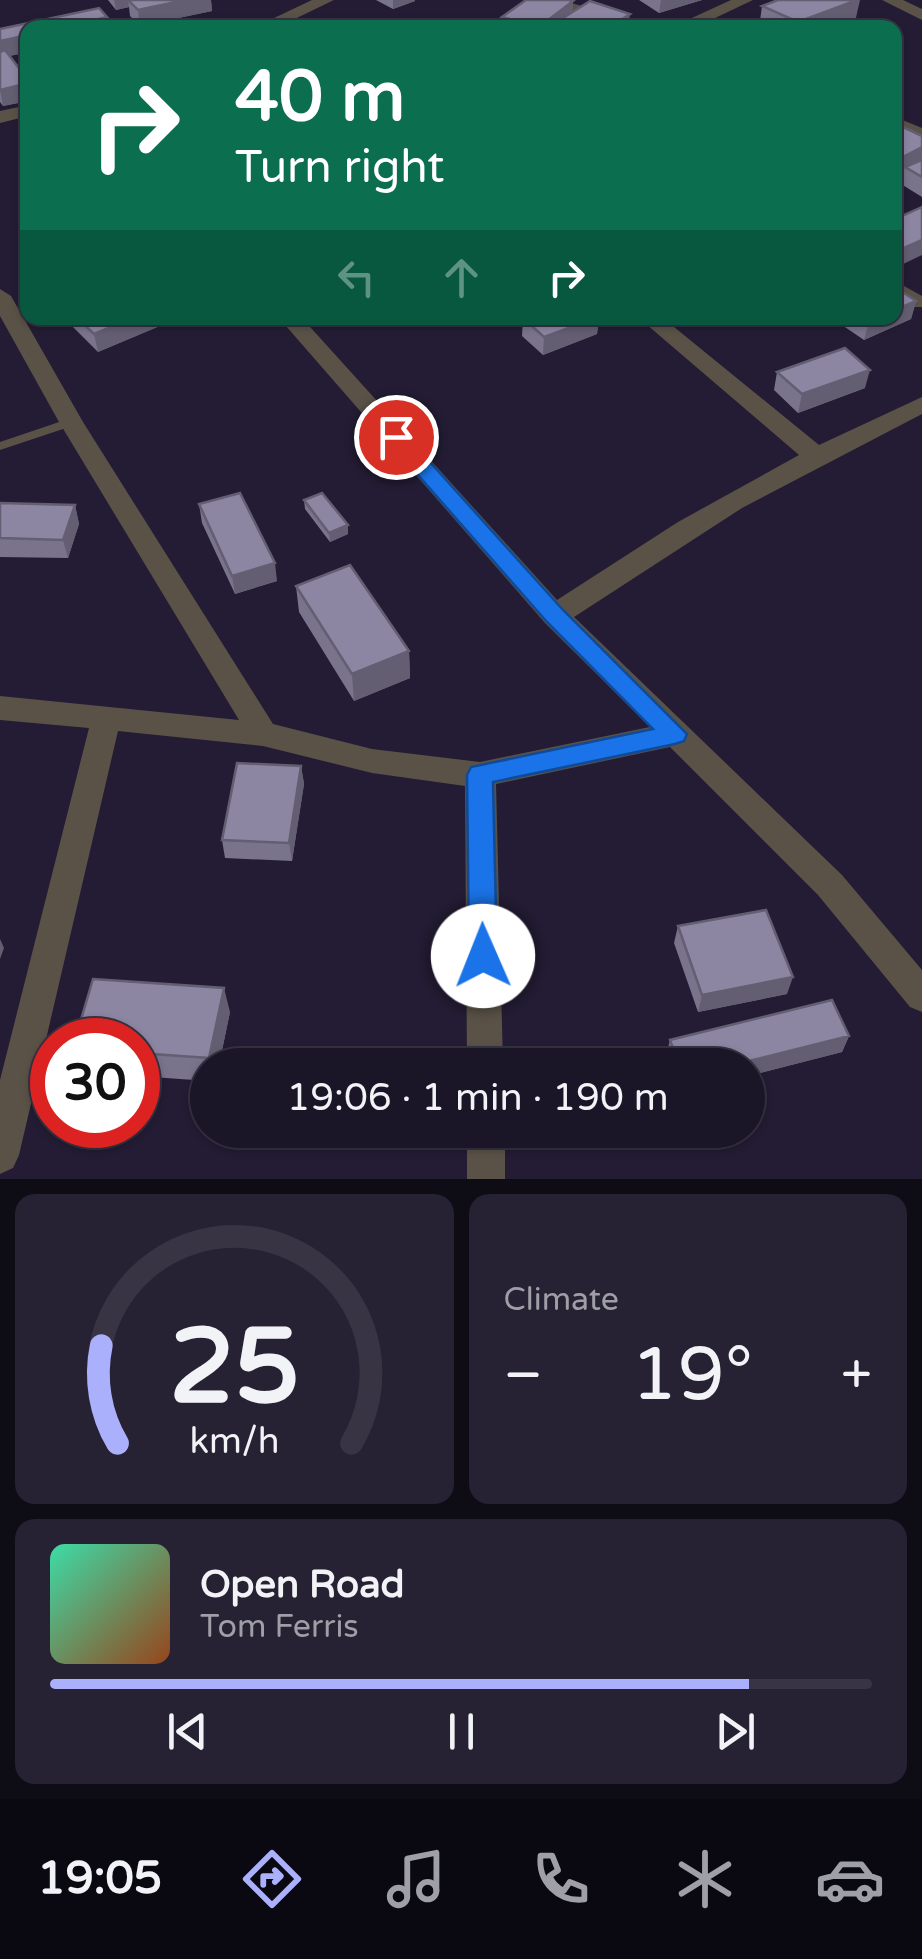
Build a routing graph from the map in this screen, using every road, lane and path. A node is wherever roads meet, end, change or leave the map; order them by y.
1 (326, 0) edge
2 (540, 0) edge
3 (745, 0) edge
4 (890, 0) edge
5 (922, 14) edge
6 (280, 20) edge
7 (622, 20) edge
8 (697, 20) edge
9 (902, 292) edge
10 (8, 298) edge
11 (917, 302) edge
12 (20, 322) edge
13 (22, 325) edge
14 (296, 325) edge
15 (658, 325) edge
16 (922, 406) edge
17 (70, 422) junction
18 (0, 446) edge
19 (814, 454) junction
20 (555, 616) junction
21 (0, 708) edge
22 (106, 720) junction
23 (263, 734) junction
24 (675, 734) junction
25 (480, 775) junction
26 (922, 996) edge
27 (485, 1048) edge
28 (486, 1148) edge
29 (0, 1155) edge
30 (486, 1179) edge

1 - 6 street
2 - 7 street
3 - 8 street
4 - 5 street
9 - 11 street
10 - 12 street
13 - 17 street
14 - 20 street
15 - 19 street
16 - 19 street
17 - 18 lane
17 - 23 street
19 - 20 street
20 - 24 street
21 - 22 street
22 - 23 street
22 - 29 street
23 - 25 street
24 - 25 street
24 - 26 street
25 - 27 street
28 - 30 street

